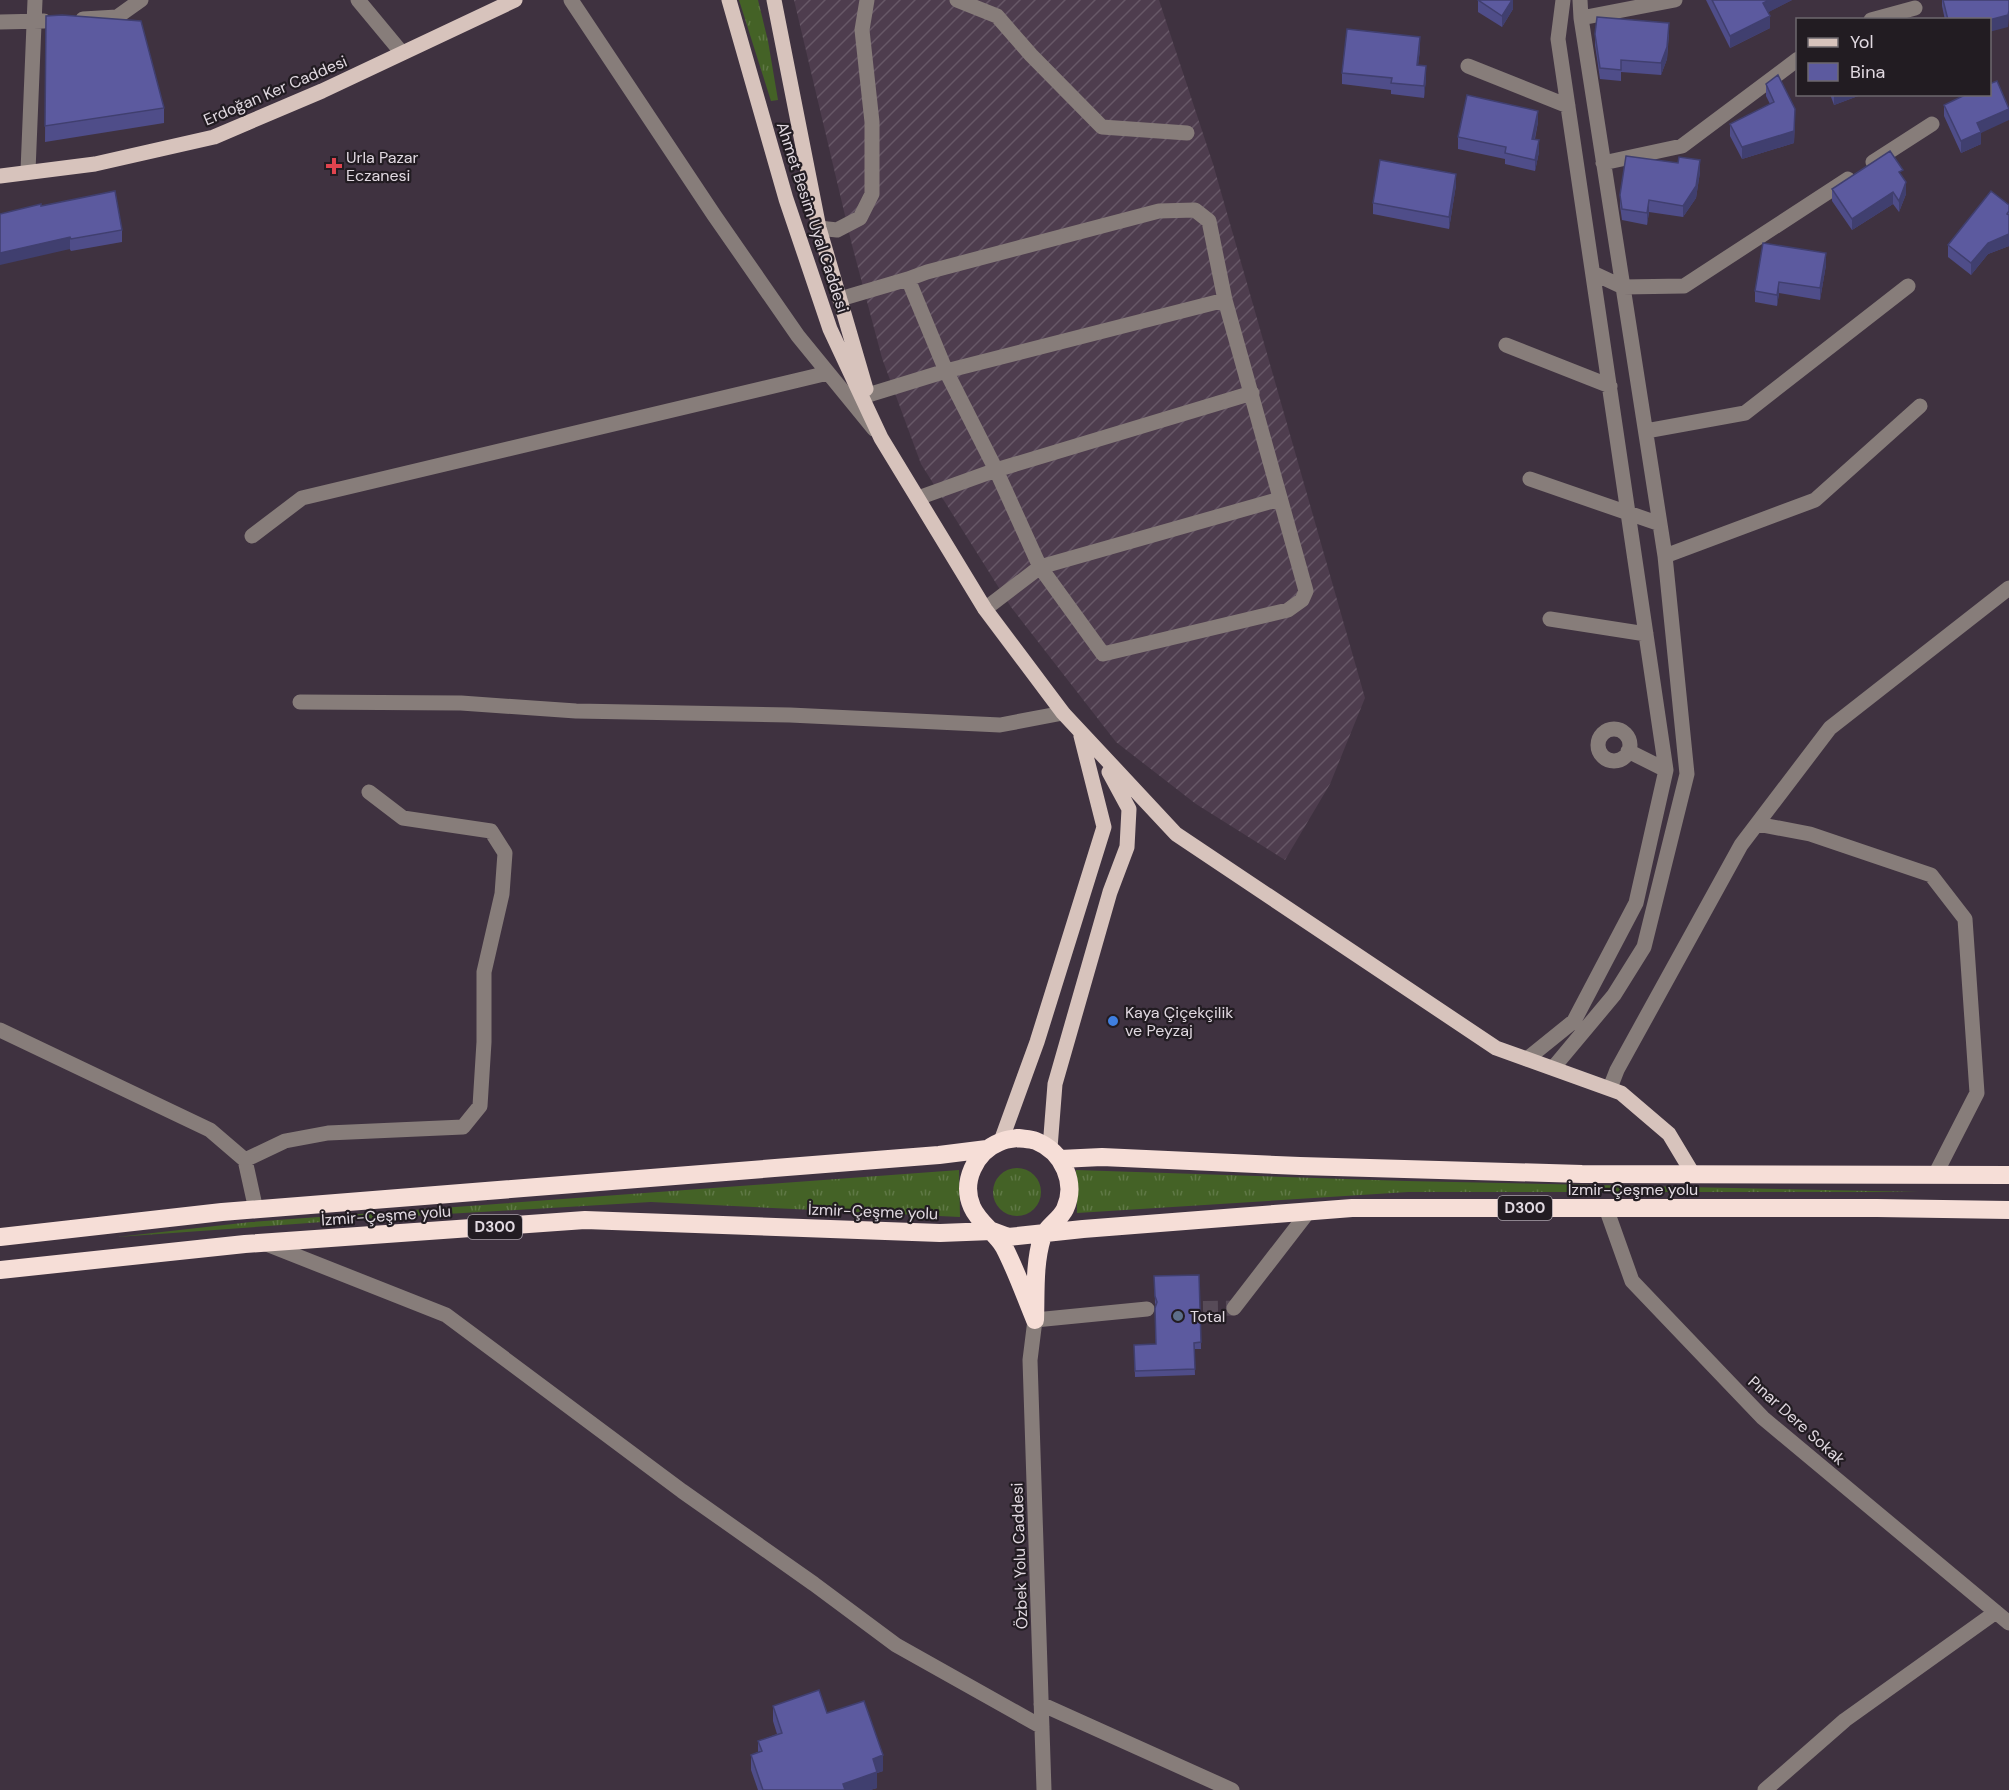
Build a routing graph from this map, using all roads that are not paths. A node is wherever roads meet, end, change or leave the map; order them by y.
1 (35, 0) edge
2 (141, 0) edge
3 (358, 0) edge
4 (515, 0) edge
5 (571, 0) edge
6 (729, 0) edge
7 (774, 0) edge
8 (867, 0) edge
9 (957, 0) edge
10 (1563, 0) edge
11 (1580, 0) edge
12 (1675, 0) edge
13 (1915, 8) dead end
14 (1581, 18) junction
15 (1878, 18) edge
16 (0, 22) edge
17 (34, 22) junction
18 (402, 53) junction
19 (1796, 60) edge
20 (1468, 66) dead end
21 (1568, 106) junction
22 (1932, 124) dead end
23 (1187, 133) dead end
24 (1604, 163) junction
25 (28, 171) junction
26 (0, 176) edge
27 (819, 228) junction
28 (1593, 273) junction
29 (908, 279) junction
30 (1908, 286) dead end
31 (1623, 287) junction
32 (840, 299) junction
33 (1225, 300) junction
34 (1506, 345) dead end
35 (946, 371) junction
36 (828, 373) junction
37 (1610, 386) junction
38 (1252, 393) junction
39 (868, 395) junction
40 (1920, 406) dead end
41 (1646, 431) junction
42 (881, 438) junction
43 (996, 470) junction
44 (1530, 479) dead end
45 (918, 498) junction
46 (1280, 499) junction
47 (1628, 514) junction
48 (1660, 524) junction
49 (252, 536) dead end
50 (1665, 556) junction
51 (1040, 567) junction
52 (2009, 588) edge
53 (985, 609) junction
54 (1550, 618) dead end
55 (1646, 634) junction
56 (300, 702) dead end
57 (1063, 713) junction
58 (1081, 733) junction
59 (1629, 751) dead end
60 (1666, 770) junction
61 (369, 792) dead end
62 (1757, 824) junction
63 (0, 1030) edge
64 (1527, 1059) junction
65 (1553, 1068) junction
66 (1610, 1088) junction
67 (994, 1145) junction
68 (1055, 1154) junction
69 (245, 1160) junction
70 (1693, 1174) junction
71 (1935, 1175) junction
72 (2009, 1175) edge
73 (1606, 1208) junction
74 (256, 1210) junction
75 (2009, 1210) edge
76 (1309, 1211) junction
77 (992, 1231) junction
78 (1043, 1235) junction
79 (0, 1237) edge
80 (264, 1243) junction
81 (0, 1270) edge
82 (1234, 1308) dead end
83 (1147, 1310) dead end
84 (1035, 1320) junction
85 (1996, 1612) junction
86 (2009, 1623) edge
87 (1041, 1704) junction
88 (1042, 1727) junction
89 (1044, 1790) edge
90 (1232, 1790) edge
91 (1766, 1790) edge

1 - 17 street
2 - 17 street
3 - 18 street
4 - 18 main road, Erdoğan Ker Caddesi
5 - 36 street
6 - 42 main road, Ahmet Besim Uyal Caddesi
7 - 27 main road, Ahmet Besim Uyal Caddesi
8 - 27 street
9 - 23 street
10 - 21 street
11 - 14 street
12 - 14 street
13 - 15 street
14 - 24 street
16 - 17 street
17 - 25 street
18 - 25 main road, Erdoğan Ker Caddesi
19 - 24 street
20 - 21 street
21 - 28 street
22 - 31 street
24 - 31 street
25 - 26 main road, Erdoğan Ker Caddesi
27 - 32 main road, Ahmet Besim Uyal Caddesi
28 - 31 street
28 - 37 street
29 - 32 street
29 - 33 street
29 - 35 street
30 - 41 street
31 - 41 street
32 - 39 main road, Ahmet Besim Uyal Caddesi
33 - 35 street
33 - 38 street
34 - 37 street
35 - 39 street
35 - 43 street
36 - 42 street
36 - 49 street
37 - 47 street
38 - 43 street
38 - 46 street
39 - 42 main road, Ahmet Besim Uyal Caddesi
40 - 50 street
41 - 48 street
42 - 45 main road, Ahmet Besim Uyal Caddesi
43 - 45 street
43 - 51 street
44 - 47 street
45 - 53 main road, Ahmet Besim Uyal Caddesi
46 - 51 street
46 - 51 street
47 - 48 street
47 - 55 street
48 - 50 street
50 - 65 street
51 - 53 street
52 - 62 street
53 - 57 main road, Ahmet Besim Uyal Caddesi
54 - 55 street
55 - 60 street
56 - 57 street
57 - 58 main road, Ahmet Besim Uyal Caddesi
58 - 64 main road
58 - 67 main road
58 - 68 main road
59 - 60 street
60 - 64 street
61 - 69 street
62 - 66 street
62 - 71 street
63 - 69 street
64 - 65 main road
65 - 66 main road
66 - 70 main road
67 - 68 highway, D300
67 - 74 highway, İzmir-Çeşme yolu / D300
67 - 77 highway
68 - 70 highway, İzmir-Çeşme yolu / D300
68 - 78 highway
69 - 74 street
70 - 71 highway, İzmir-Çeşme yolu / D300
71 - 72 highway, İzmir-Çeşme yolu / D300
73 - 75 highway, İzmir-Çeşme yolu / D300
73 - 76 highway, İzmir-Çeşme yolu / D300
73 - 85 street, Pınar Dere Sokak
74 - 79 highway, İzmir-Çeşme yolu / D300
76 - 78 highway, İzmir-Çeşme yolu / D300
76 - 82 street
77 - 78 highway, D300
77 - 80 highway, İzmir-Çeşme yolu / D300
77 - 84 highway
78 - 84 highway
80 - 81 highway, İzmir-Çeşme yolu / D300
80 - 88 street
83 - 84 street
84 - 87 street, Özbek Yolu Caddesi
85 - 86 street, Pınar Dere Sokak
85 - 91 street
87 - 88 street, Özbek Yolu Caddesi
87 - 90 street
88 - 89 street, Özbek Yolu Caddesi

